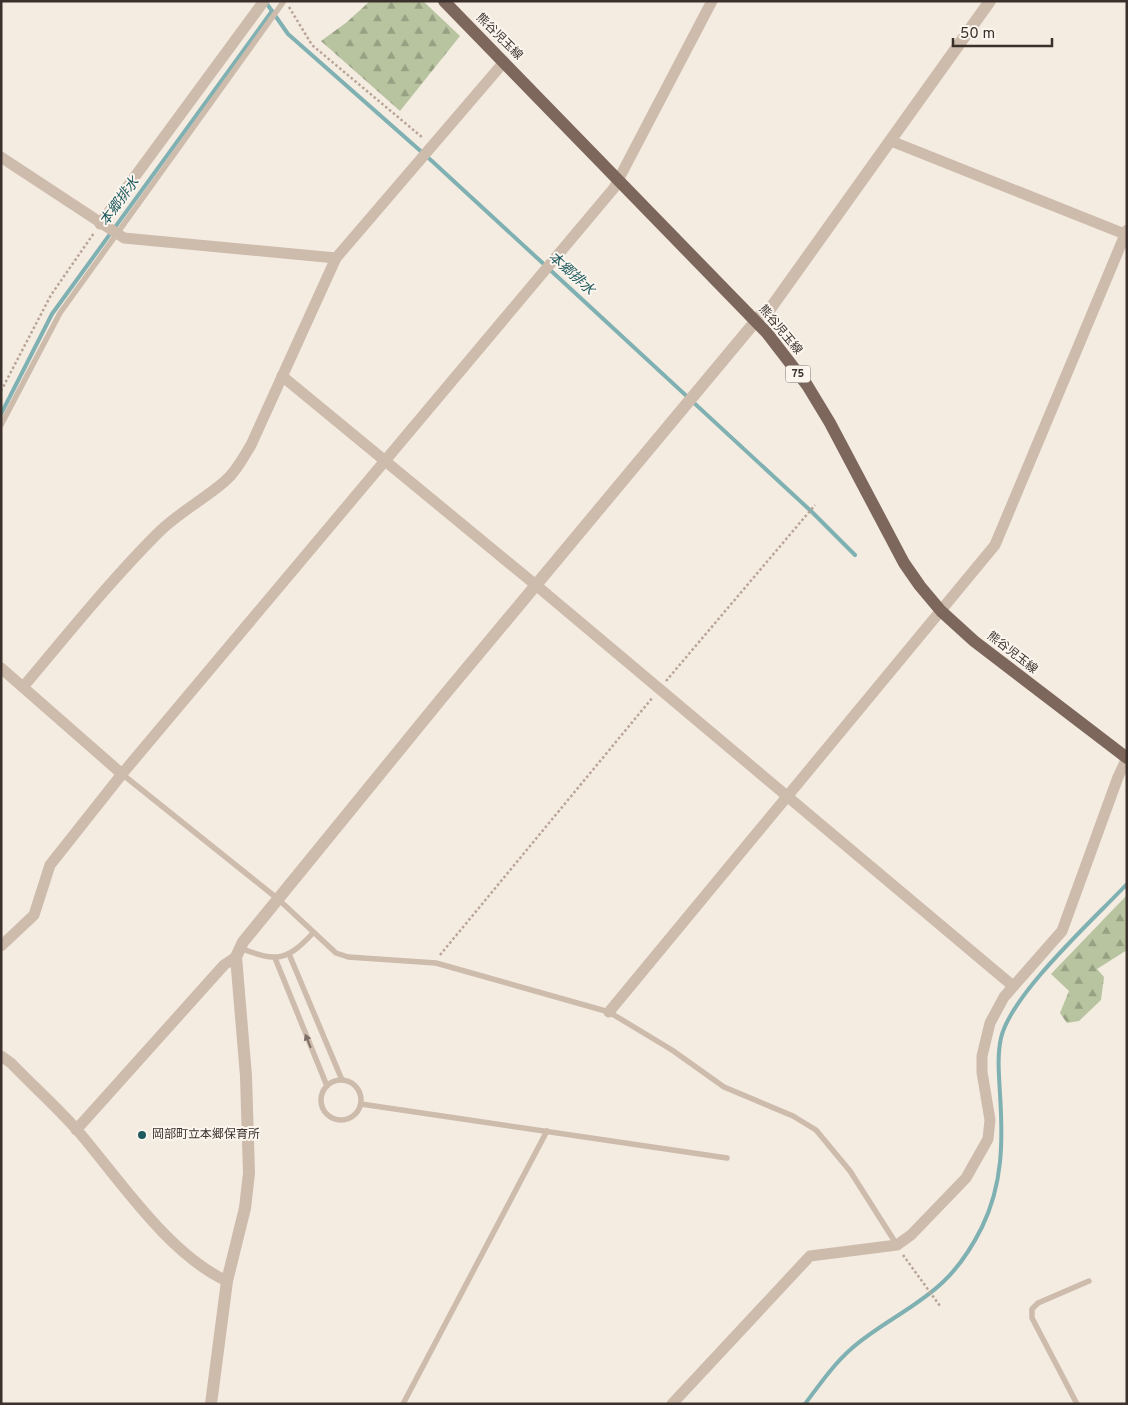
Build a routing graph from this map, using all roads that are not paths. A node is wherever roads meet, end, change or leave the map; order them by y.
1 (264, 1) edge
2 (285, 1) edge
3 (444, 1) edge
4 (712, 1) edge
5 (990, 1) edge
6 (504, 62) junction
7 (891, 141) junction
8 (1, 157) edge
9 (620, 180) junction
10 (100, 224) junction
11 (1126, 233) edge
12 (118, 234) junction
13 (336, 258) junction
14 (757, 321) junction
15 (282, 376) junction
16 (1, 425) edge
17 (386, 462) junction
18 (537, 586) junction
19 (941, 611) junction
20 (1, 668) edge
21 (23, 687) junction
22 (1127, 758) edge
23 (122, 774) junction
24 (788, 796) junction
25 (278, 900) junction
26 (313, 933) junction
27 (1, 946) edge
28 (238, 952) junction
29 (289, 954) junction
30 (275, 958) junction
31 (1013, 986) junction
32 (609, 1012) junction
33 (1, 1056) edge
34 (342, 1080) junction
35 (327, 1086) junction
36 (361, 1104) junction
37 (76, 1130) junction
38 (547, 1131) junction
39 (727, 1158) dead end
40 (897, 1245) junction
41 (1089, 1280) dead end
42 (227, 1281) junction
43 (211, 1404) edge
44 (403, 1404) edge
45 (672, 1404) edge
46 (1077, 1404) edge

1 - 10 street
2 - 12 lane
3 - 6 main road, 熊谷児玉線 / 75
4 - 9 street
5 - 7 street
6 - 9 main road, 熊谷児玉線 / 75
6 - 13 street
7 - 11 street
7 - 14 street
8 - 10 street
9 - 14 main road, 熊谷児玉線 / 75
9 - 17 street
10 - 12 street
11 - 19 street
12 - 13 street
12 - 16 lane
13 - 15 street
14 - 18 street
14 - 19 main road, 熊谷児玉線 / 75
15 - 17 street
15 - 21 street
17 - 18 street
17 - 23 street
18 - 24 street
18 - 25 street
19 - 22 main road, 熊谷児玉線 / 75
19 - 24 street
20 - 21 street
21 - 23 street
22 - 31 street
23 - 25 lane
23 - 27 street
24 - 31 street
24 - 32 street
25 - 26 lane
25 - 28 street
26 - 29 lane
26 - 32 lane
28 - 30 lane
28 - 37 street
28 - 42 street
29 - 30 lane
29 - 34 lane
35 -> 30 lane
31 - 40 street
32 - 40 lane
33 - 37 street
34 - 35 lane
34 - 36 lane
35 - 36 lane
36 - 38 lane
37 - 42 street
38 - 39 lane
38 - 44 lane
40 - 45 street
41 - 46 lane
42 - 43 street

